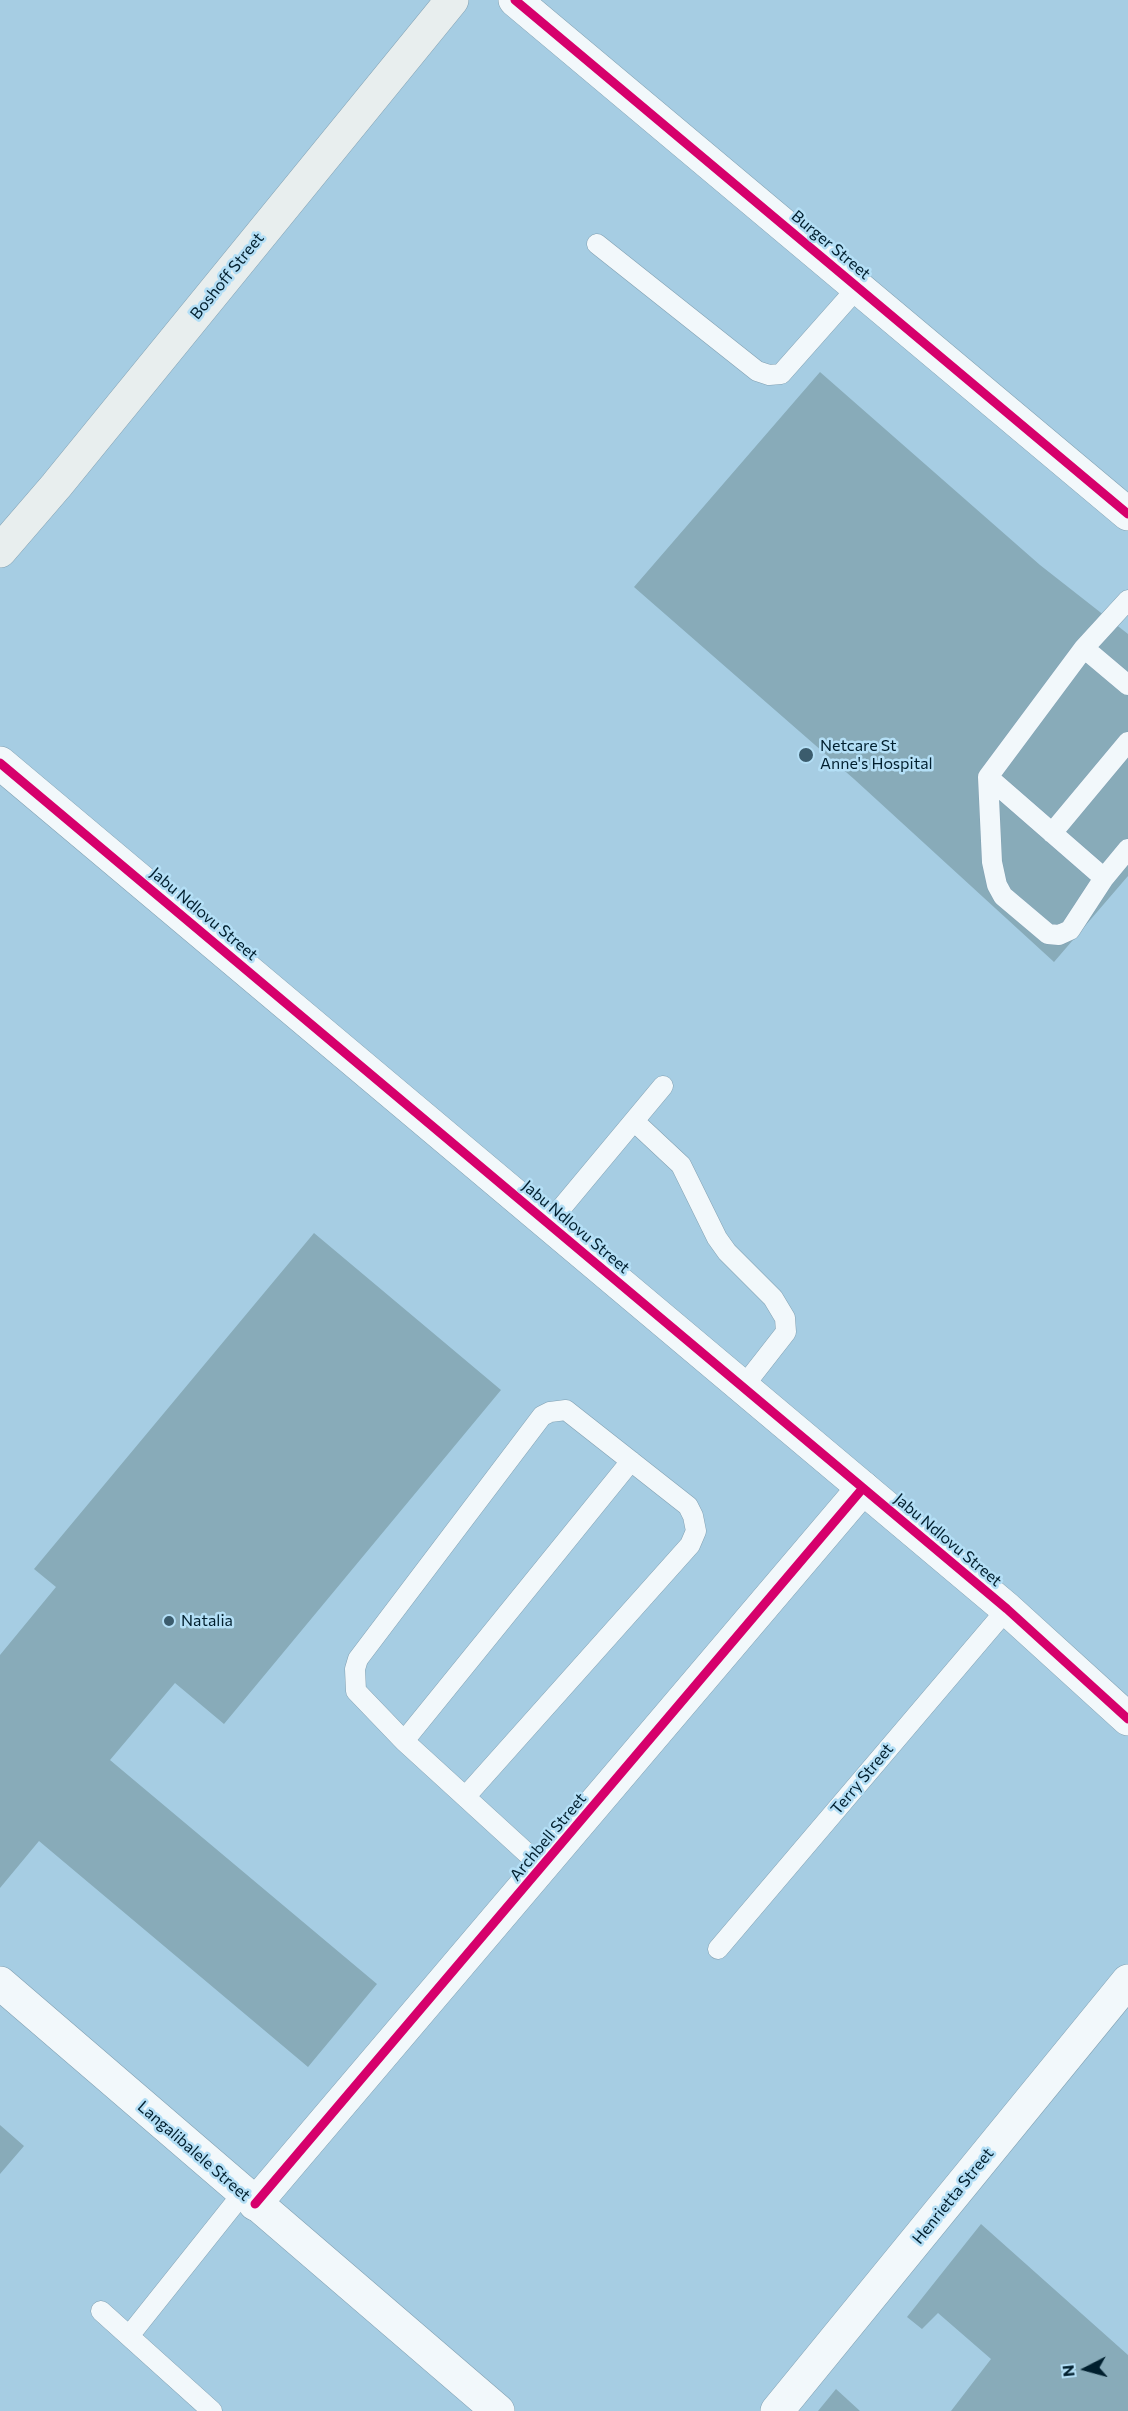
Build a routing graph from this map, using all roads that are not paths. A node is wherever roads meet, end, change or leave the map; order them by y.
1 (452, 0) edge
2 (515, 0) edge
3 (597, 244) dead end
4 (858, 287) junction
5 (1128, 514) edge
6 (0, 551) edge
7 (1128, 600) edge
8 (1084, 648) junction
9 (1128, 685) edge
10 (1128, 742) edge
11 (0, 763) edge
12 (988, 777) junction
13 (1052, 833) junction
14 (1128, 849) edge
15 (1104, 878) junction
16 (663, 1086) dead end
17 (635, 1122) junction
18 (548, 1224) junction
19 (743, 1387) junction
20 (631, 1461) junction
21 (863, 1488) junction
22 (1007, 1609) junction
23 (1128, 1719) edge
24 (404, 1741) junction
25 (466, 1796) junction
26 (542, 1867) junction
27 (718, 1949) dead end
28 (1128, 1981) edge
29 (0, 1983) edge
30 (249, 2199) junction
31 (101, 2311) dead end
32 (129, 2336) junction
33 (212, 2411) edge
34 (498, 2411) edge
35 (777, 2411) edge

1 - 6 main road, Boshoff Street
2 - 4 street, Burger Street
3 - 4 lane
4 - 5 street, Burger Street
7 - 8 lane
8 - 9 lane
8 - 12 lane
10 - 13 lane
11 - 18 street, Jabu Ndlovu Street
12 - 13 lane
12 - 15 lane
13 - 15 lane
14 - 15 lane
16 - 17 lane
17 - 18 lane
17 - 19 lane
18 - 19 street, Jabu Ndlovu Street
19 - 21 street, Jabu Ndlovu Street
20 - 24 lane
20 - 24 lane
20 - 25 lane
21 - 22 street, Jabu Ndlovu Street
21 - 26 street, Archbell Street
22 - 23 street, Jabu Ndlovu Street
22 - 27 lane, Terry Street
24 - 25 lane
25 - 26 lane
26 - 30 street, Archbell Street
28 - 35 street, Henrietta Street
29 - 30 street, Langalibalele Street
30 - 32 lane
30 - 34 street, Langalibalele Street
31 - 32 lane
32 - 33 lane

